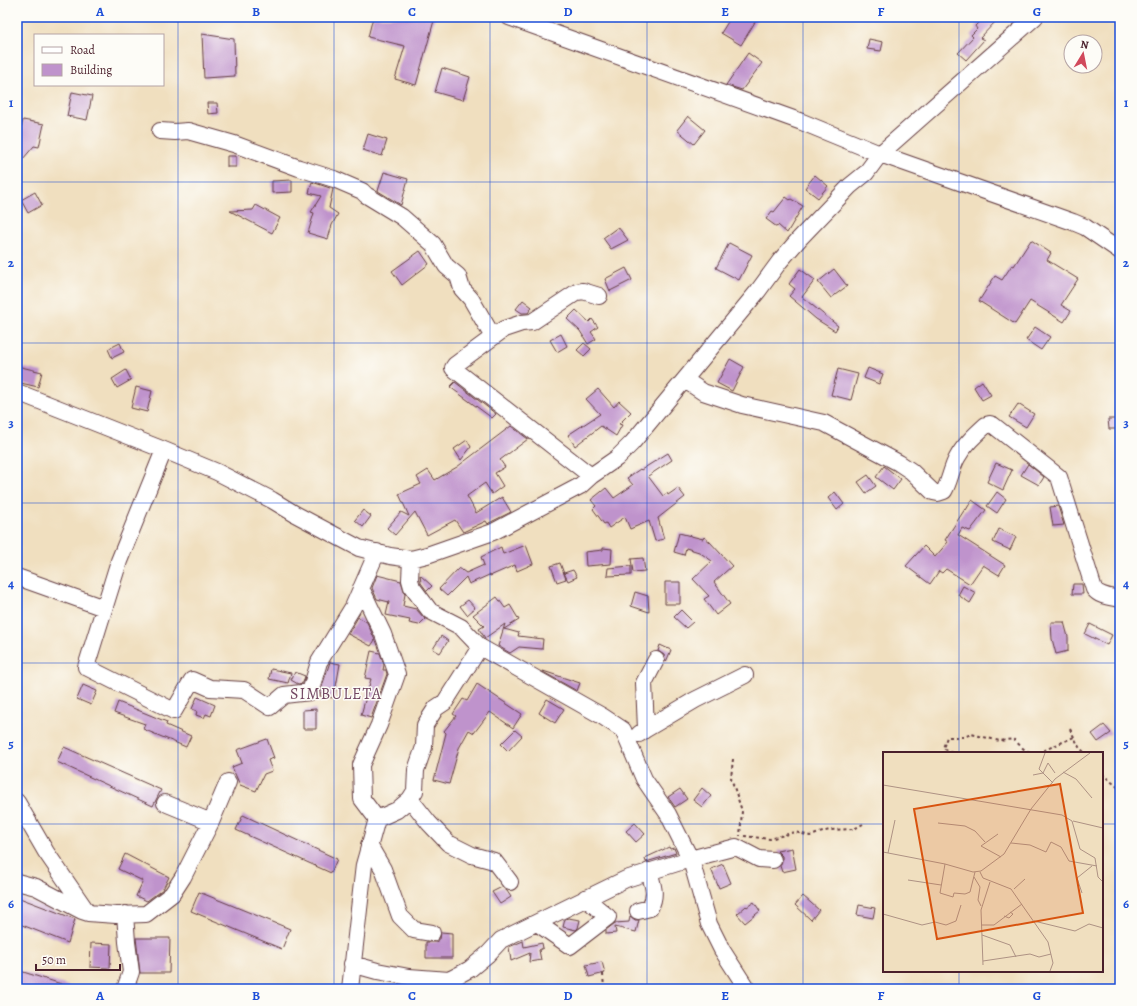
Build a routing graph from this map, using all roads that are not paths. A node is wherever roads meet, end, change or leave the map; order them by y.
1 (509, 17) edge
2 (1035, 17) edge
3 (160, 131) dead end
4 (880, 154) junction
5 (1120, 251) edge
6 (599, 296) dead end
7 (493, 337) junction
8 (685, 380) junction
9 (17, 392) edge
10 (164, 450) junction
11 (591, 476) junction
12 (377, 552) junction
13 (411, 559) junction
14 (17, 577) edge
15 (361, 588) junction
16 (1120, 599) edge
17 (104, 608) junction
18 (480, 647) junction
19 (656, 660) dead end
20 (745, 675) dead end
21 (646, 729) junction
22 (628, 743) junction
23 (228, 782) dead end
24 (410, 799) junction
25 (17, 802) edge
26 (165, 803) dead end
27 (377, 819) junction
28 (211, 822) junction
29 (369, 844) junction
30 (690, 858) junction
31 (772, 860) dead end
32 (649, 871) junction
33 (17, 882) edge
34 (510, 882) dead end
35 (585, 898) junction
36 (638, 911) dead end
37 (88, 913) junction
38 (125, 914) junction
39 (538, 923) junction
40 (432, 933) dead end
41 (352, 964) junction
42 (125, 989) edge
43 (350, 989) edge
44 (747, 989) edge

1 - 4 street
2 - 4 street
3 - 7 street
4 - 5 street
4 - 8 street
6 - 7 street
7 - 11 street
8 - 11 street
8 - 16 street
9 - 10 street
10 - 12 street
10 - 17 street
11 - 13 street
12 - 13 street
12 - 15 street
13 - 18 street
14 - 17 street
15 - 17 street
15 - 27 street
18 - 22 street
18 - 24 street
19 - 21 street
20 - 21 street
21 - 22 street
22 - 30 street
23 - 28 street
24 - 27 street
24 - 34 street
25 - 37 street
26 - 28 street
27 - 29 street
28 - 38 street
29 - 40 street
29 - 41 street
30 - 31 street
30 - 32 street
30 - 44 street
32 - 35 street
32 - 36 street
33 - 37 street
35 - 39 street
35 - 39 street
37 - 38 street
38 - 42 street
39 - 41 street
41 - 43 street

